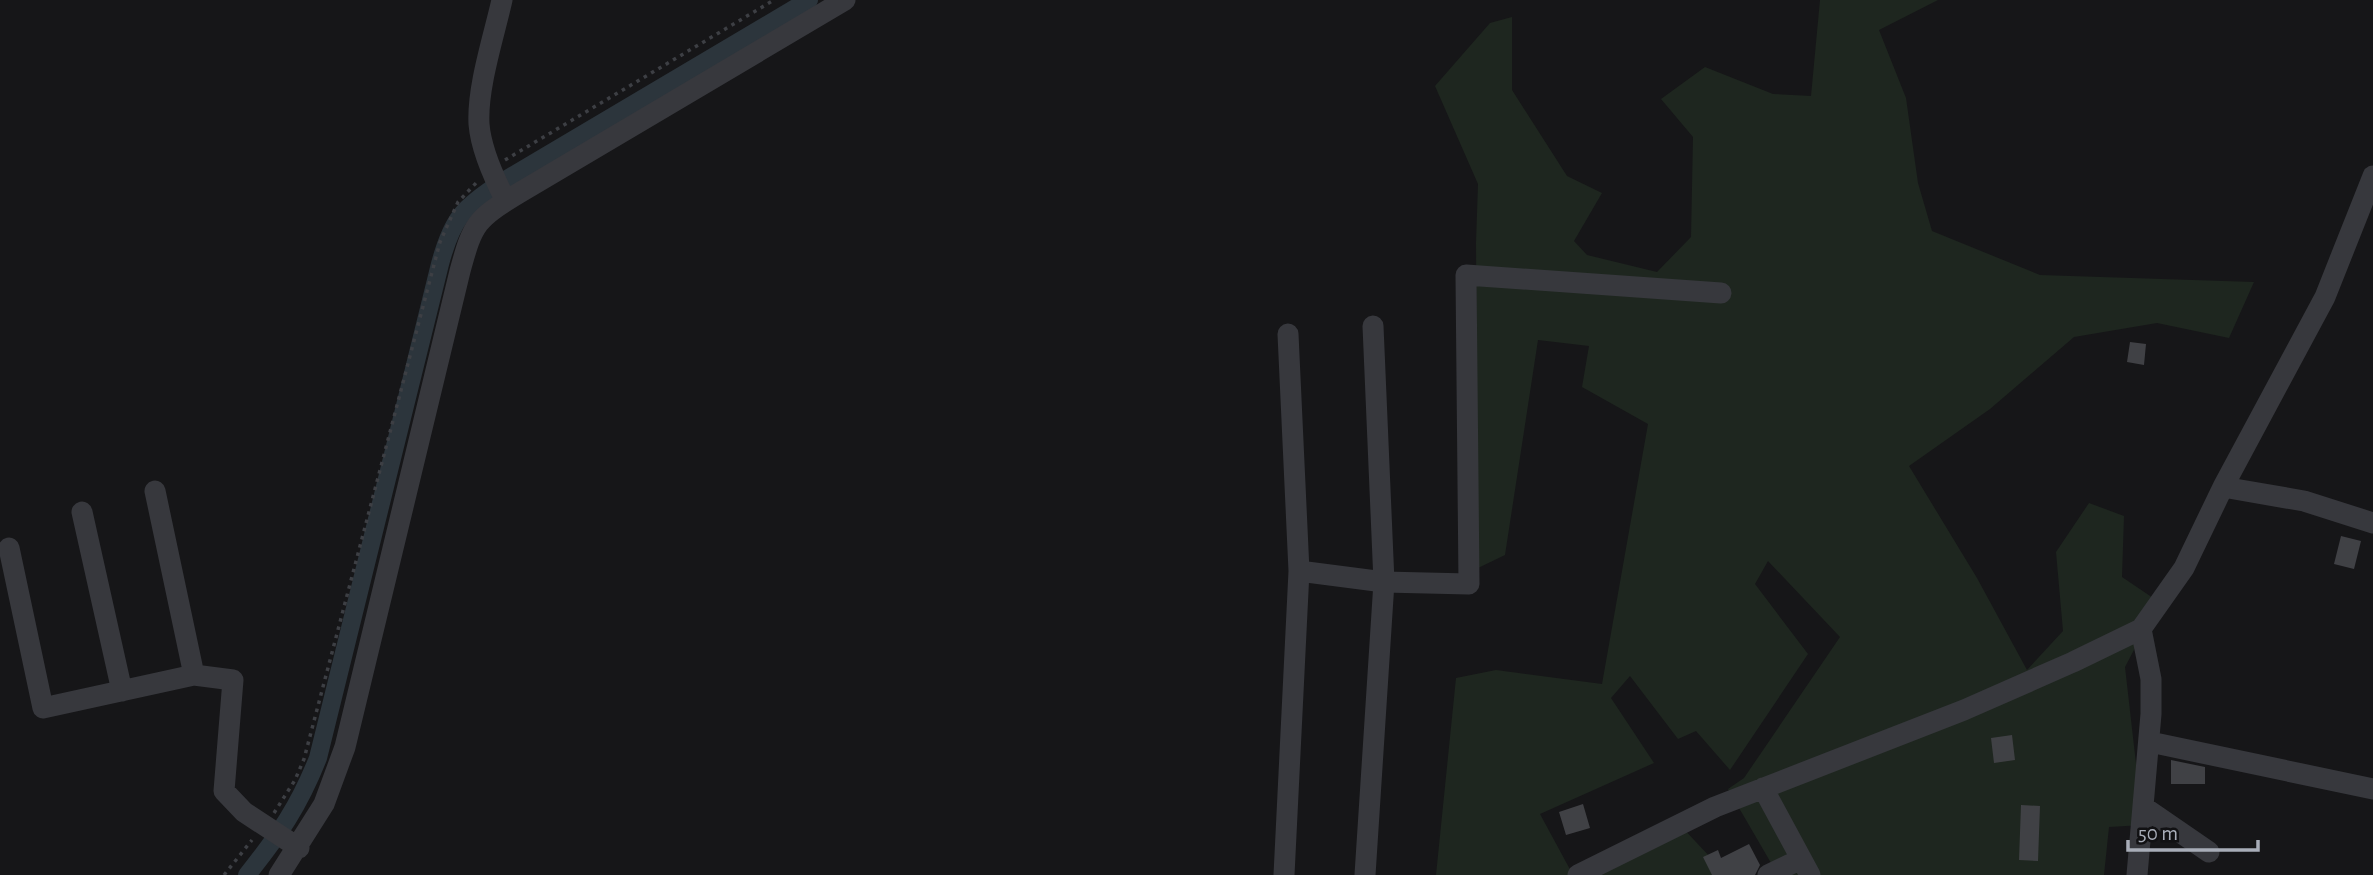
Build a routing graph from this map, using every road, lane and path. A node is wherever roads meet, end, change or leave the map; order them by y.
1 (502, 0) edge
2 (774, 0) edge
3 (845, 0) edge
4 (2373, 176) edge
5 (498, 183) junction
6 (1721, 293) dead end
7 (1373, 326) dead end
8 (1288, 334) dead end
9 (2223, 487) junction
10 (155, 491) dead end
11 (82, 512) dead end
12 (2373, 523) edge
13 (9, 548) dead end
14 (1299, 571) junction
15 (1384, 582) junction
16 (2141, 629) junction
17 (194, 675) junction
18 (122, 691) junction
19 (2150, 742) junction
20 (1763, 788) junction
21 (2373, 789) edge
22 (2145, 807) junction
23 (281, 836) junction
24 (2209, 852) dead end
25 (1805, 867) edge
26 (1581, 874) edge
27 (224, 875) edge
28 (279, 875) edge
29 (1284, 875) edge
30 (1365, 875) edge
31 (1768, 875) edge
32 (2137, 875) edge

1 - 5 street
2 - 5 path
3 - 5 street
4 - 9 street
5 - 23 street
5 - 23 path
6 - 15 street
7 - 15 street
8 - 14 street
9 - 12 street
9 - 16 street
10 - 17 street
11 - 18 street
13 - 18 street
14 - 15 street
14 - 29 street
15 - 30 street
16 - 19 street
16 - 20 street
17 - 18 street
17 - 23 street
19 - 21 street
19 - 22 street
20 - 25 street
20 - 26 street
22 - 24 street
22 - 32 street
23 - 27 path
23 - 28 street
25 - 31 street

